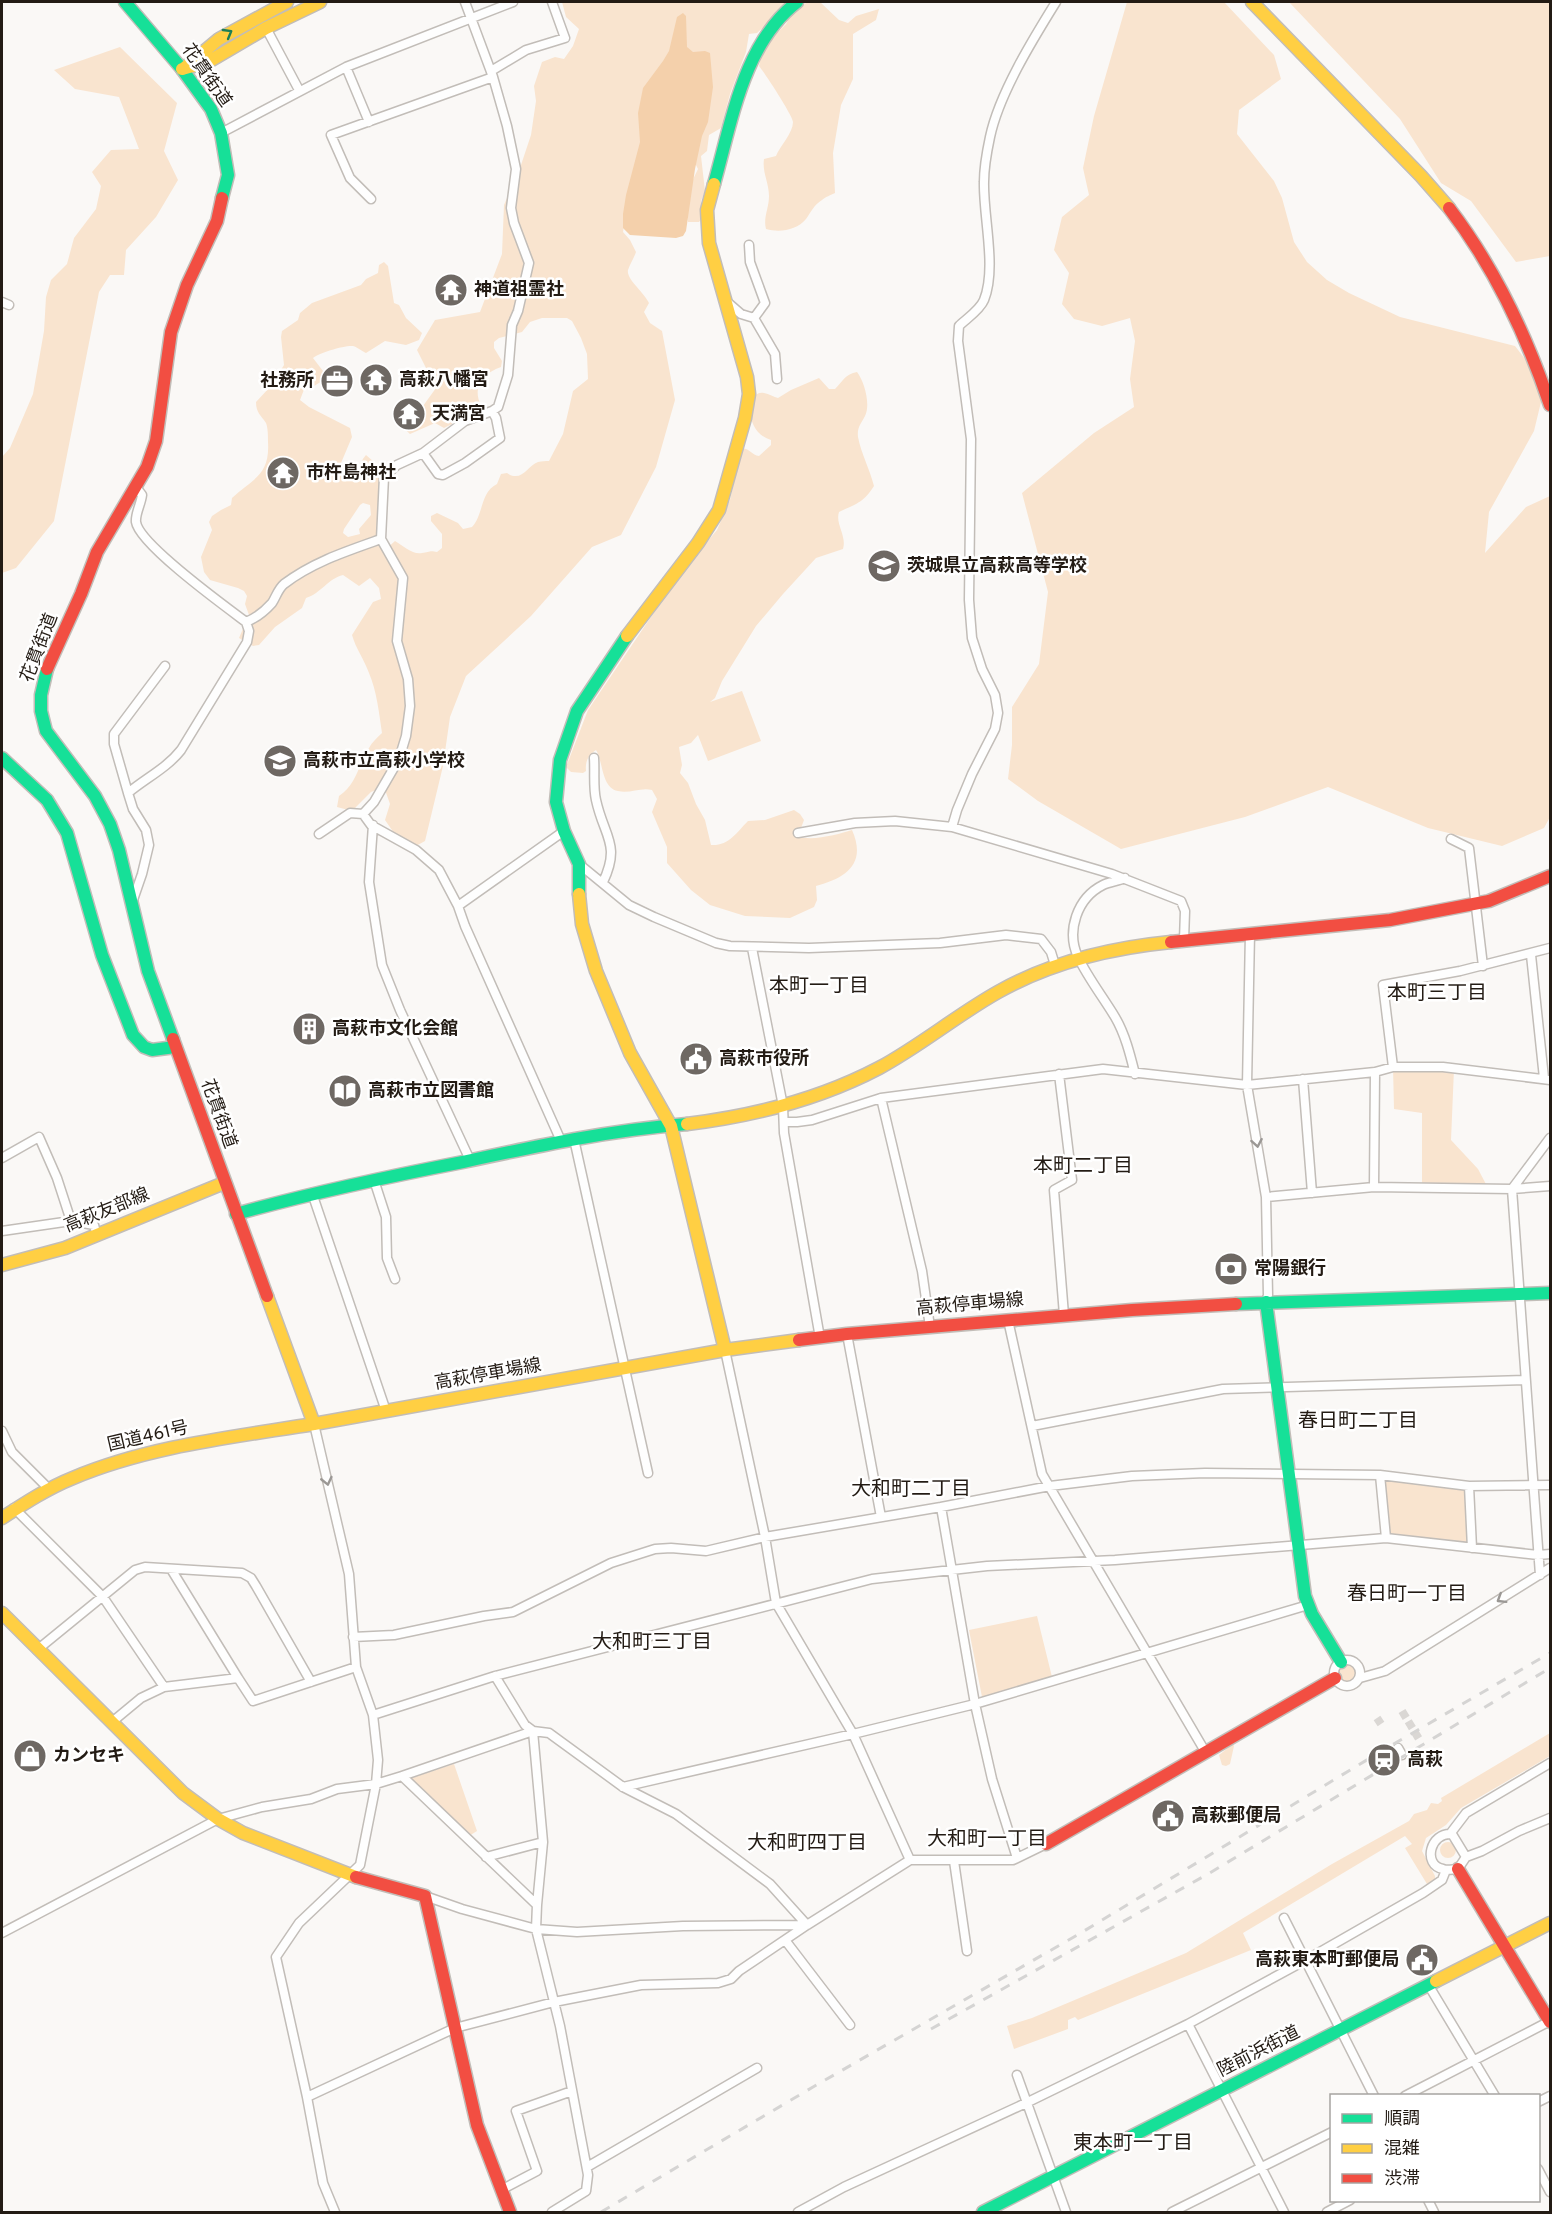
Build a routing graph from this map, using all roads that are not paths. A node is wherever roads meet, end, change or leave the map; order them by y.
1 (125, 2) edge
2 (287, 2) edge
3 (320, 2) edge
4 (465, 2) edge
5 (513, 2) edge
6 (552, 2) edge
7 (796, 2) edge
8 (1056, 2) edge
9 (1252, 2) edge
10 (471, 16) junction
11 (266, 28) junction
12 (346, 67) junction
13 (182, 69) junction
14 (492, 74) junction
15 (299, 90) junction
16 (369, 122) junction
17 (221, 133) junction
18 (372, 199) dead end
19 (749, 245) dead end
20 (725, 301) junction
21 (754, 318) junction
22 (777, 379) dead end
23 (1551, 405) edge
24 (492, 411) junction
25 (423, 453) junction
26 (136, 487) junction
27 (381, 539) junction
28 (246, 622) junction
29 (165, 666) dead end
30 (2, 758) edge
31 (594, 758) dead end
32 (128, 793) junction
33 (363, 814) junction
34 (373, 825) junction
35 (952, 827) junction
36 (564, 831) junction
37 (798, 833) dead end
38 (319, 834) dead end
39 (1451, 839) dead end
40 (579, 864) junction
41 (1551, 876) edge
42 (1125, 878) junction
43 (603, 882) junction
44 (1476, 903) junction
45 (130, 905) junction
46 (458, 906) junction
47 (1250, 933) junction
48 (1184, 940) junction
49 (752, 948) junction
50 (1551, 948) edge
51 (1531, 955) junction
52 (1078, 958) junction
53 (1055, 965) junction
54 (1483, 966) junction
55 (175, 1047) junction
56 (1393, 1067) junction
57 (1375, 1072) junction
58 (1059, 1074) junction
59 (1135, 1074) junction
60 (1547, 1079) edge
61 (1303, 1080) junction
62 (1247, 1085) junction
63 (881, 1098) junction
64 (783, 1106) junction
65 (784, 1122) junction
66 (671, 1126) junction
67 (1551, 1138) edge
68 (568, 1140) junction
69 (2, 1158) edge
70 (470, 1160) junction
71 (374, 1180) junction
72 (224, 1184) junction
73 (1551, 1186) edge
74 (1374, 1187) junction
75 (1512, 1189) junction
76 (312, 1193) junction
77 (1312, 1193) junction
78 (1266, 1197) junction
79 (236, 1214) junction
80 (71, 1221) junction
81 (2, 1231) edge
82 (96, 1236) junction
83 (2, 1265) edge
84 (395, 1279) dead end
85 (1551, 1293) edge
86 (1519, 1294) junction
87 (1266, 1302) junction
88 (1064, 1315) junction
89 (1008, 1320) junction
90 (930, 1327) junction
91 (847, 1334) junction
92 (820, 1338) junction
93 (725, 1350) junction
94 (627, 1369) junction
95 (1525, 1380) junction
96 (1277, 1387) junction
97 (386, 1411) junction
98 (314, 1424) junction
99 (1032, 1426) junction
100 (2, 1431) edge
101 (2, 1452) edge
102 (12, 1452) junction
103 (648, 1473) dead end
104 (1289, 1473) junction
105 (1380, 1475) junction
106 (1533, 1484) junction
107 (1551, 1485) edge
108 (1050, 1486) junction
109 (1469, 1486) junction
110 (48, 1488) junction
111 (941, 1507) junction
112 (14, 1509) junction
113 (881, 1517) junction
114 (2, 1518) edge
115 (765, 1537) junction
116 (1386, 1538) junction
117 (1298, 1546) junction
118 (1472, 1548) junction
119 (1551, 1554) edge
120 (1538, 1555) junction
121 (1094, 1561) junction
122 (1551, 1568) edge
123 (171, 1569) junction
124 (951, 1570) junction
125 (1540, 1575) junction
126 (103, 1597) junction
127 (776, 1603) junction
128 (1308, 1605) junction
129 (2, 1613) edge
130 (354, 1637) junction
131 (37, 1650) junction
132 (1148, 1654) junction
133 (1341, 1662) junction
134 (356, 1667) junction
135 (495, 1676) junction
136 (238, 1678) junction
137 (1335, 1678) junction
138 (1359, 1678) junction
139 (311, 1682) junction
140 (164, 1687) junction
141 (975, 1704) junction
142 (373, 1715) junction
143 (112, 1722) junction
144 (533, 1731) junction
145 (853, 1734) junction
146 (1206, 1753) junction
147 (1551, 1762) edge
148 (402, 1776) junction
149 (376, 1784) junction
150 (623, 1787) junction
151 (1551, 1818) edge
152 (218, 1819) junction
153 (1450, 1834) junction
154 (543, 1842) junction
155 (1046, 1844) joint
156 (486, 1857) junction
157 (1466, 1857) junction
158 (1017, 1858) junction
159 (910, 1860) junction
160 (954, 1861) junction
161 (1452, 1869) junction
162 (351, 1875) junction
163 (425, 1896) junction
164 (537, 1905) junction
165 (1284, 1918) dead end
166 (1551, 1923) edge
167 (807, 1925) junction
168 (536, 1929) junction
169 (2, 1933) edge
170 (785, 1940) junction
171 (1505, 1947) junction
172 (968, 1951) dead end
173 (1306, 1960) junction
174 (1429, 1986) junction
175 (554, 2002) junction
176 (1550, 2021) edge
177 (1188, 2024) junction
178 (850, 2025) dead end
179 (455, 2028) junction
180 (1342, 2030) junction
181 (1474, 2061) junction
182 (757, 2067) dead end
183 (1017, 2075) dead end
184 (1223, 2090) junction
185 (572, 2091) junction
186 (1373, 2094) edge
187 (1409, 2094) edge
188 (1495, 2094) edge
189 (307, 2097) junction
190 (1026, 2103) junction
191 (1330, 2133) edge
192 (1261, 2167) junction
193 (587, 2168) junction
194 (1052, 2178) junction
195 (1549, 2182) edge
196 (501, 2190) junction
197 (1551, 2193) edge
198 (1346, 2202) edge
199 (335, 2212) edge
200 (510, 2212) edge
201 (552, 2212) edge
202 (798, 2212) edge
203 (983, 2212) edge
204 (1066, 2212) edge
205 (1172, 2212) edge
206 (1284, 2212) edge
207 (1327, 2212) edge

1 - 13 main road, 花貫街道
13 -> 2 main road
3 - 11 main road
4 - 10 street
5 - 10 street
6 - 14 street
7 - 20 main road
8 - 35 street
9 - 23 main road
10 - 12 street
10 - 14 street
11 - 13 main road
11 - 15 street
12 - 15 street
12 - 16 street
13 - 17 main road, 花貫街道
14 - 16 street
14 - 24 street
15 - 17 street
16 - 18 street
17 - 26 main road, 花貫街道
19 - 21 street
20 - 21 street
20 - 36 main road
21 - 22 street
24 - 25 street
24 - 25 street
25 - 27 street
26 - 28 street
26 - 45 main road, 花貫街道
27 - 28 street
27 - 33 street
28 - 32 street
29 - 32 street
30 - 55 main road
31 - 43 street
32 - 45 street
33 - 34 street
33 - 38 street
34 - 46 street
34 - 70 street
35 - 37 street
35 - 42 street
36 - 40 main road
36 - 46 street
39 - 44 street
40 - 43 street
40 - 66 main road
41 - 44 main road
42 - 48 street
42 - 52 street
43 - 49 street
44 - 47 main road
44 - 54 street
45 - 55 main road, 花貫街道
46 - 68 street
47 - 48 main road
47 - 62 street
48 - 52 main road
49 - 53 street
49 - 64 street
50 - 51 street
51 - 54 street
51 - 60 street
52 - 53 main road
52 - 59 street
53 - 64 main road
54 - 56 street
55 - 72 main road, 花貫街道
56 - 57 street
56 - 60 street
57 - 61 street
57 - 74 street
58 - 59 street
58 - 63 street
58 - 88 street
59 - 62 street
61 - 62 street
61 - 77 street
62 -> 78 street
63 - 65 street
63 - 90 street
64 - 65 street
64 - 66 main road
65 - 92 street
66 - 68 main road
66 - 93 main road
67 - 75 street
68 - 70 main road
68 - 94 street
69 - 80 street
70 - 71 main road
71 - 76 main road
71 - 84 street
72 - 79 main road, 花貫街道
72 - 82 main road, 高萩友部線
73 - 75 street
74 - 75 street
74 - 77 street
75 - 86 street
76 - 79 main road
76 - 97 street
77 - 78 street
78 - 87 street
79 - 98 main road, 花貫街道
80 - 81 street
80 - 82 street
82 - 83 main road, 高萩友部線
85 - 86 main road, 高萩停車場線
86 - 87 main road, 高萩停車場線
86 - 95 street
87 - 88 main road, 高萩停車場線
87 - 96 main road
88 - 89 main road, 高萩停車場線
89 - 90 main road, 高萩停車場線
89 - 99 street
90 - 91 main road, 高萩停車場線
91 - 92 main road, 高萩停車場線
91 - 113 street
92 - 93 main road, 高萩停車場線
93 - 94 main road, 高萩停車場線
93 - 115 street
94 - 97 main road, 高萩停車場線
94 - 103 street
95 - 96 street
95 - 106 street
96 - 99 street
96 - 104 main road
97 - 98 main road, 高萩停車場線
98 - 110 main road, 国道461号
98 -> 130 street
99 - 108 street
100 - 102 street
101 - 102 street
102 - 110 street
104 - 105 street
104 - 108 street
104 - 117 main road
105 - 109 street
105 - 116 street
106 - 107 street
106 - 109 street
106 - 120 street
108 - 111 street
108 - 121 street
109 - 118 street
110 - 112 main road, 国道461号
111 - 113 street
111 - 124 street
112 - 114 main road, 国道461号
112 - 126 street
113 - 115 street
115 - 127 street
115 - 130 street
116 - 117 street
116 - 118 street
117 - 121 street
117 - 128 main road
118 - 120 street
119 - 120 street
120 - 125 street
121 - 124 street
121 - 132 street
122 - 125 street
123 - 126 street
123 - 136 street
123 - 139 street
124 - 127 street
124 - 141 street
125 -> 138 street
126 - 131 street
126 - 140 street
127 - 135 street
127 - 145 street
128 - 132 street
128 - 133 main road
129 - 131 main road
130 - 134 street
131 - 143 main road
132 - 141 street
132 - 146 street
133 - 137 street
133 - 138 street
134 - 139 street
134 - 142 street
135 - 142 street
135 - 144 street
136 - 139 street
136 - 140 street
137 - 138 street
137 - 146 main road
140 - 143 street
141 - 145 street
141 - 158 street
142 - 149 street
143 - 152 main road
144 - 148 street
144 - 150 street
144 - 154 street
145 - 150 street
145 - 159 street
146 - 155 main road
147 - 153 street
148 - 149 street
148 - 156 street
149 - 152 street
149 - 162 street
150 - 167 street
151 - 157 street
152 - 162 main road
152 - 169 street
153 - 157 street
153 - 161 street
154 - 156 street
154 - 164 street
155 - 158 street
156 - 164 street
157 - 161 street
158 - 160 street
159 - 160 street
159 - 167 street
160 - 172 street
161 - 171 main road
161 - 173 street
162 - 163 main road
162 - 189 street
163 - 168 street
163 - 179 main road
164 - 168 street
165 - 173 street
166 - 171 main road, 陸前浜街道
167 - 168 street
167 - 170 street
168 - 175 street
170 - 175 street
170 - 178 street
171 - 174 main road, 陸前浜街道
171 - 176 main road
173 - 177 street
173 - 180 street
174 - 180 main road, 陸前浜街道
174 - 181 street
175 - 179 street
175 - 185 street
176 - 181 street
177 - 184 street
177 - 190 street
179 - 189 street
179 - 196 main road
180 - 184 main road, 陸前浜街道
180 - 186 street
181 - 187 street
181 - 188 street
182 - 193 street
183 - 190 street
184 - 192 street
184 - 194 main road, 陸前浜街道
185 - 193 street
185 - 196 street
189 - 199 street
190 - 194 street
190 - 202 street
191 - 192 street
192 - 205 street
192 - 206 street
193 - 201 street
194 - 203 main road, 陸前浜街道
194 - 204 street
195 - 197 street
196 - 200 main road
198 - 207 street

